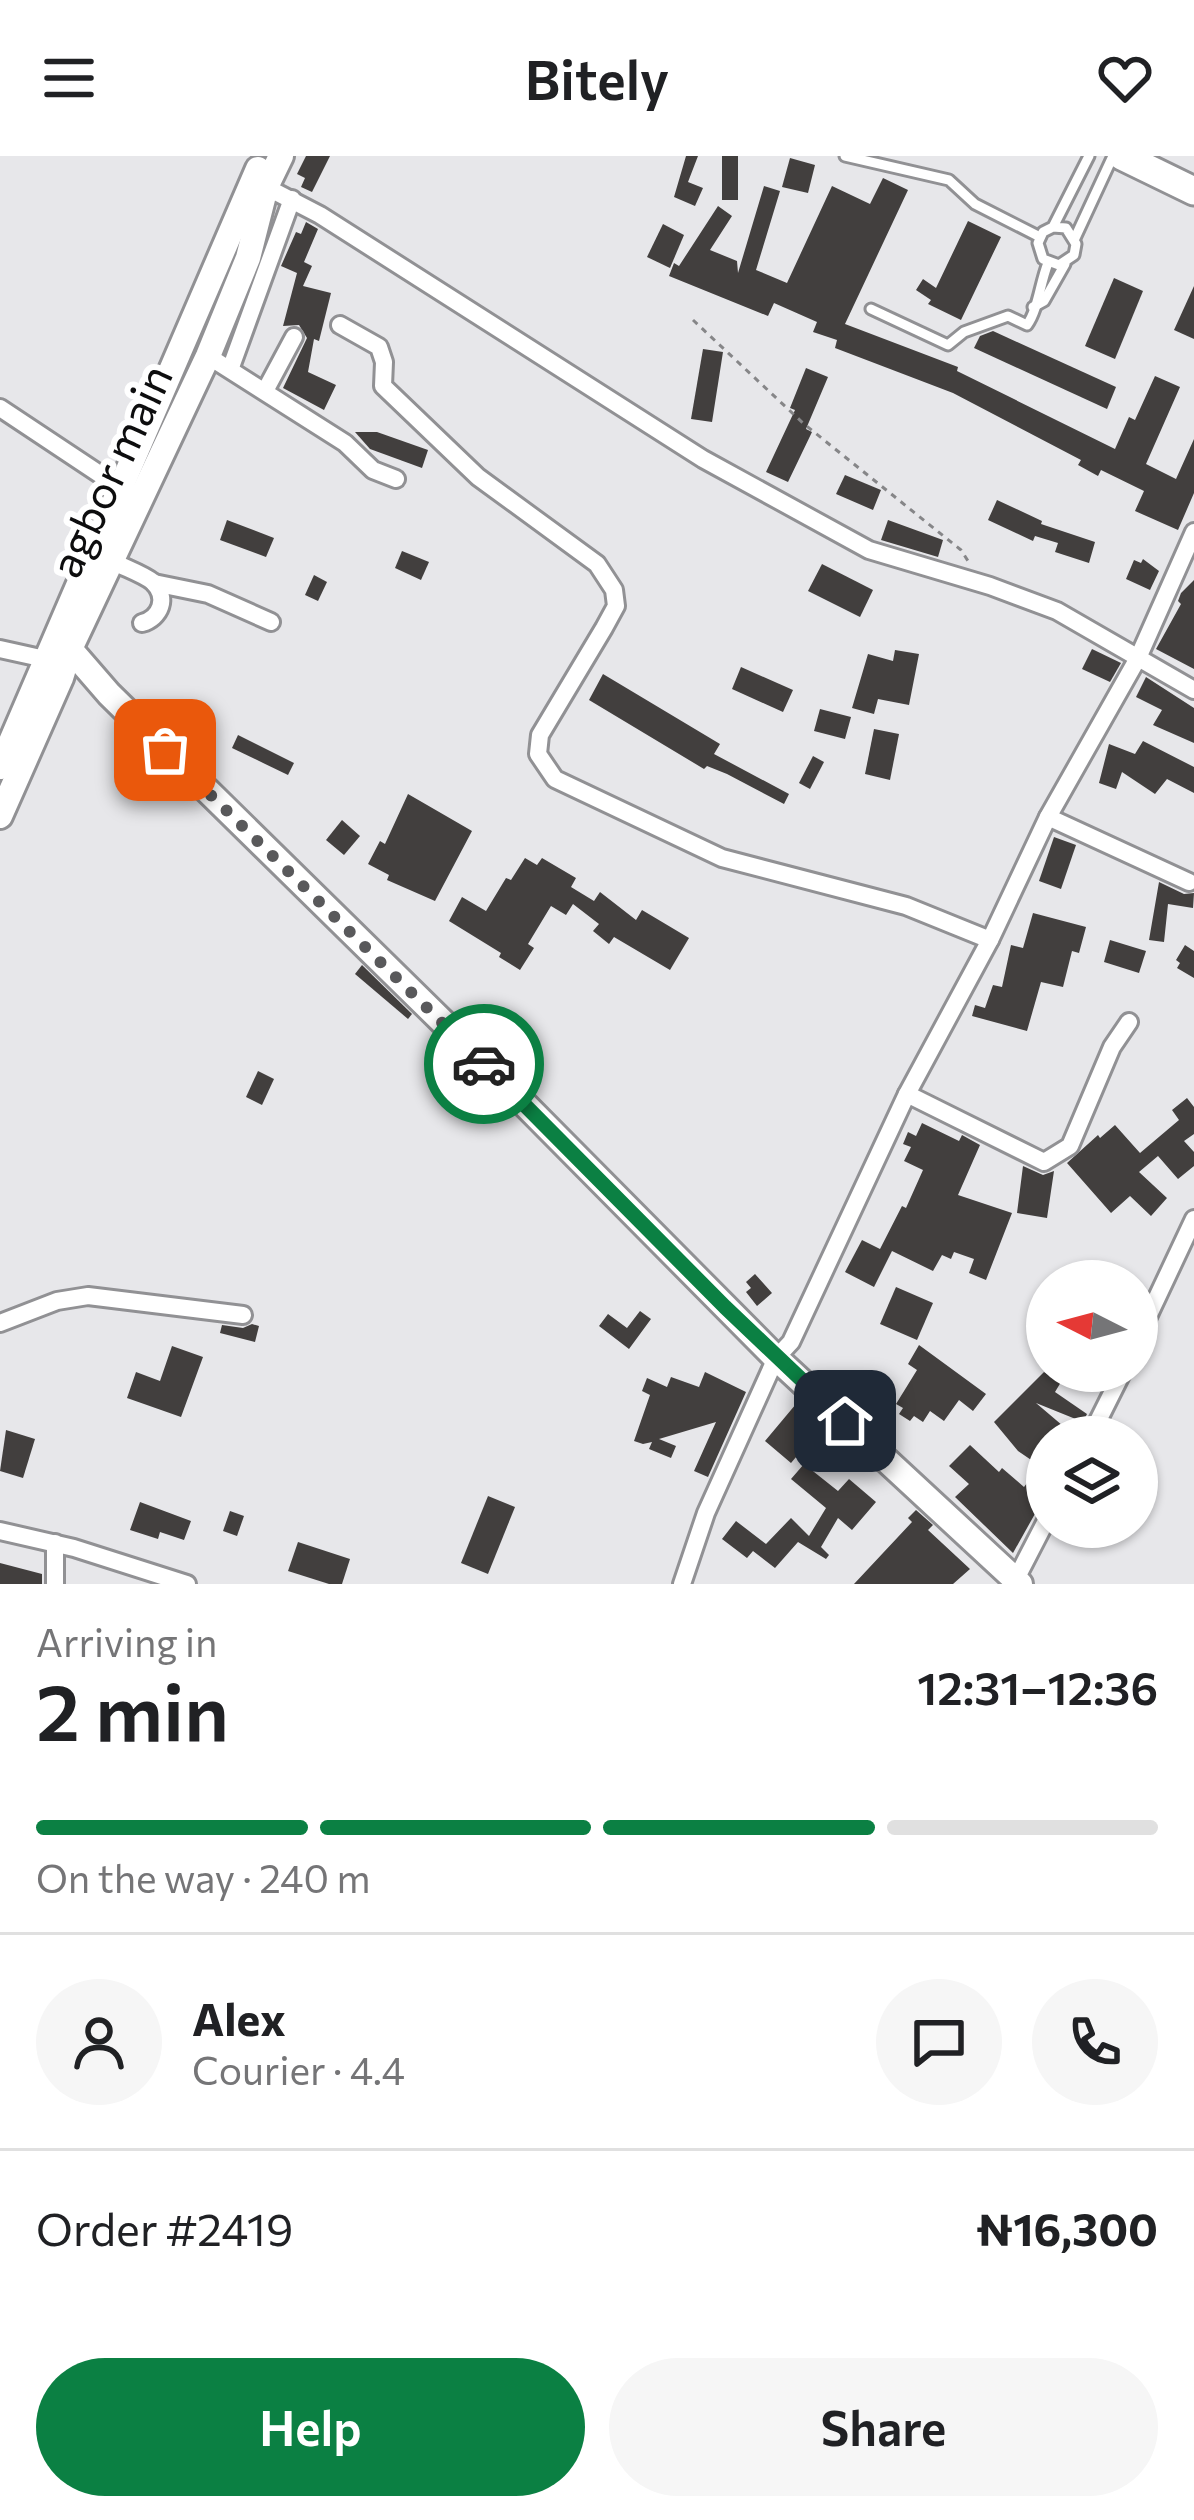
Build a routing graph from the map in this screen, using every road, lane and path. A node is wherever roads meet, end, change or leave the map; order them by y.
1 (263, 156) edge
2 (281, 156) edge
3 (845, 156) edge
4 (1089, 156) edge
5 (1117, 156) edge
6 (266, 187) junction
7 (1194, 191) edge
8 (292, 200) junction
9 (1053, 226) junction
10 (1040, 237) junction
11 (1075, 238) junction
12 (1048, 262) junction
13 (1065, 263) junction
14 (1034, 307) junction
15 (871, 309) dead end
16 (693, 320) dead end
17 (340, 325) dead end
18 (294, 337) dead end
19 (220, 362) junction
20 (265, 391) junction
21 (0, 409) edge
22 (396, 479) dead end
23 (122, 489) junction
24 (1194, 532) edge
25 (114, 562) junction
26 (969, 563) dead end
27 (154, 583) junction
28 (272, 622) dead end
29 (142, 623) dead end
30 (0, 649) edge
31 (70, 649) junction
32 (1138, 658) junction
33 (45, 659) junction
34 (1194, 690) edge
35 (0, 767) edge
36 (0, 816) edge
37 (1048, 817) junction
38 (1189, 882) dead end
39 (990, 940) junction
40 (1129, 1022) dead end
41 (907, 1094) junction
42 (1194, 1219) edge
43 (1158, 1295) edge
44 (243, 1315) dead end
45 (0, 1323) edge
46 (776, 1358) junction
47 (0, 1532) edge
48 (55, 1543) junction
49 (1034, 1548) edge
50 (1018, 1582) edge
51 (55, 1584) edge
52 (187, 1584) edge
53 (682, 1584) edge

1 - 23 main road, agbor main
2 - 6 main road, agbor main
3 - 10 lane
4 - 9 lane
5 - 7 main road
5 - 11 lane
6 - 8 street
6 - 19 main road, agbor main
8 - 19 street
8 - 32 street
9 - 10 lane
9 - 11 lane
10 - 12 lane
11 - 13 lane
12 - 13 lane
12 - 14 lane
13 - 14 lane
14 - 15 lane
16 - 26 path
17 - 39 street
18 - 20 street
19 - 20 street
19 - 25 main road, agbor main
20 - 22 street
21 - 23 street
23 - 33 main road, agbor main
24 - 32 street
25 - 27 street
25 - 31 main road, agbor main
27 - 28 street
27 - 29 street
30 - 33 street
31 - 36 main road, agbor main
31 - 46 main road
32 - 34 street
32 - 37 street
33 - 35 main road, agbor main
37 - 38 street
37 - 39 street
39 - 41 street
40 - 41 street
41 - 46 street
42 - 43 street
44 - 45 street
46 - 50 main road
46 - 53 street
47 - 48 street
48 - 51 street
48 - 52 street
49 - 50 street

